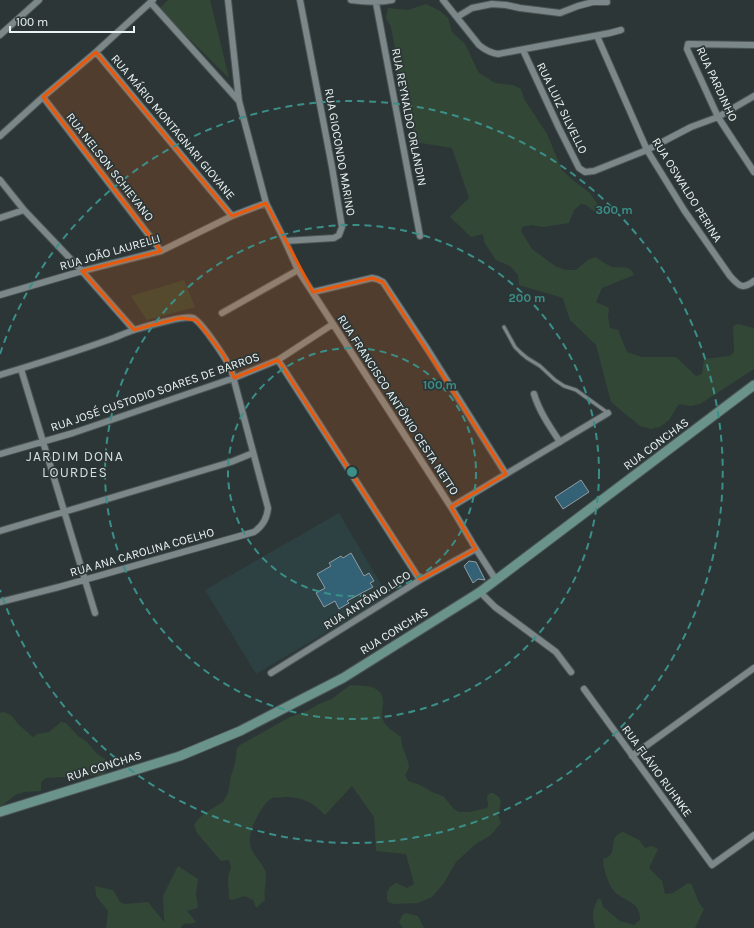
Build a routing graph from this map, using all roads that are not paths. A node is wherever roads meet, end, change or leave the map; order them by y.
1 (40, 0) edge
2 (228, 0) edge
3 (300, 0) edge
4 (351, 0) edge
5 (392, 0) edge
6 (444, 0) edge
7 (152, 2) edge
8 (606, 2) dead end
9 (376, 3) junction
10 (457, 17) junction
11 (621, 30) dead end
12 (0, 35) edge
13 (597, 36) junction
14 (754, 45) edge
15 (523, 50) junction
16 (96, 52) junction
17 (754, 96) edge
18 (42, 97) junction
19 (239, 101) junction
20 (718, 117) junction
21 (0, 136) edge
22 (647, 150) junction
23 (754, 172) edge
24 (0, 180) edge
25 (266, 203) junction
26 (24, 210) junction
27 (232, 216) junction
28 (0, 218) edge
29 (420, 236) dead end
30 (285, 241) junction
31 (161, 251) junction
32 (298, 270) junction
33 (82, 271) junction
34 (754, 281) edge
35 (313, 292) junction
36 (0, 295) edge
37 (222, 313) dead end
38 (333, 324) junction
39 (504, 327) dead end
40 (134, 330) junction
41 (278, 360) junction
42 (21, 369) junction
43 (0, 375) edge
44 (234, 378) junction
45 (754, 385) edge
46 (534, 394) dead end
47 (608, 413) joint
48 (43, 442) junction
49 (560, 442) junction
50 (253, 453) junction
51 (0, 454) edge
52 (506, 474) junction
53 (451, 508) junction
54 (65, 512) junction
55 (0, 532) edge
56 (476, 549) junction
57 (85, 580) junction
58 (420, 580) junction
59 (496, 580) junction
60 (480, 592) junction
61 (0, 602) edge
62 (95, 613) dead end
63 (754, 668) edge
64 (571, 672) dead end
65 (271, 673) dead end
66 (584, 689) dead end
67 (632, 756) junction
68 (0, 812) edge
69 (754, 835) edge

1 - 12 street
2 - 19 street
3 - 30 street, RUA GIOCONDO MARINO
4 - 9 street
5 - 9 street
6 - 10 street
7 - 16 street
7 - 19 street
8 - 10 street
9 - 29 street, RUA REYNALDO ORLANDIN
10 - 15 street
11 - 13 street
13 - 15 street
13 - 22 street, RUA OSWALDO PERINA
14 - 20 street, RUA PARDINHO
15 - 22 street, RUA LUIZ SILVELLO
16 - 18 street
16 - 27 street, RUA MÁRIO MONTAGNARI GIOVANE
17 - 20 street
18 - 21 street
18 - 31 street, RUA NELSON SCHIEVANO
19 - 25 street
20 - 22 street
20 - 23 street, RUA PARDINHO
22 - 34 street, RUA OSWALDO PERINA
24 - 26 street
25 - 27 street, RUA JOÃO LAURELLI
25 - 30 street
26 - 28 street
26 - 33 street
27 - 31 street, RUA JOÃO LAURELLI
30 - 32 street, RUA FRANCISCO ANTÔNIO CESTA NETTO
31 - 33 street, RUA JOÃO LAURELLI
32 - 35 street, RUA FRANCISCO ANTÔNIO CESTA NETTO
32 - 37 street
33 - 36 street, RUA JOÃO LAURELLI
33 - 40 street
35 - 38 street, RUA FRANCISCO ANTÔNIO CESTA NETTO
35 - 52 street
38 - 41 street, RUA JOSÉ CUSTODIO SOARES DE BARROS
38 - 53 street, RUA FRANCISCO ANTÔNIO CESTA NETTO
39 - 47 lane
40 - 42 street, RUA ANA CAROLINA COELHO
40 - 44 street, RUA ANA CAROLINA COELHO
41 - 44 street, RUA JOSÉ CUSTODIO SOARES DE BARROS
41 - 58 street
42 - 43 street, RUA ANA CAROLINA COELHO
42 - 48 street
44 - 48 street, RUA JOSÉ CUSTODIO SOARES DE BARROS
44 - 50 street, RUA ANA CAROLINA COELHO
45 - 59 main road, RUA CONCHAS
46 - 49 street
47 - 49 street
48 - 51 street, RUA JOSÉ CUSTODIO SOARES DE BARROS
48 - 54 street
49 - 52 street
50 - 54 street
50 - 57 street, RUA ANA CAROLINA COELHO
52 - 53 street
53 - 56 street, RUA FRANCISCO ANTÔNIO CESTA NETTO
54 - 55 street
54 - 57 street
56 - 58 street, RUA ANTÔNIO LICO
56 - 59 street, RUA FRANCISCO ANTÔNIO CESTA NETTO
57 - 61 street, RUA ANA CAROLINA COELHO
57 - 62 street
58 - 65 street, RUA ANTÔNIO LICO
59 - 60 main road, RUA CONCHAS
60 - 64 street
60 - 68 main road, RUA CONCHAS
63 - 67 street
66 - 67 street, RUA FLÁVIO RUHNKE
67 - 69 street, RUA FLÁVIO RUHNKE

